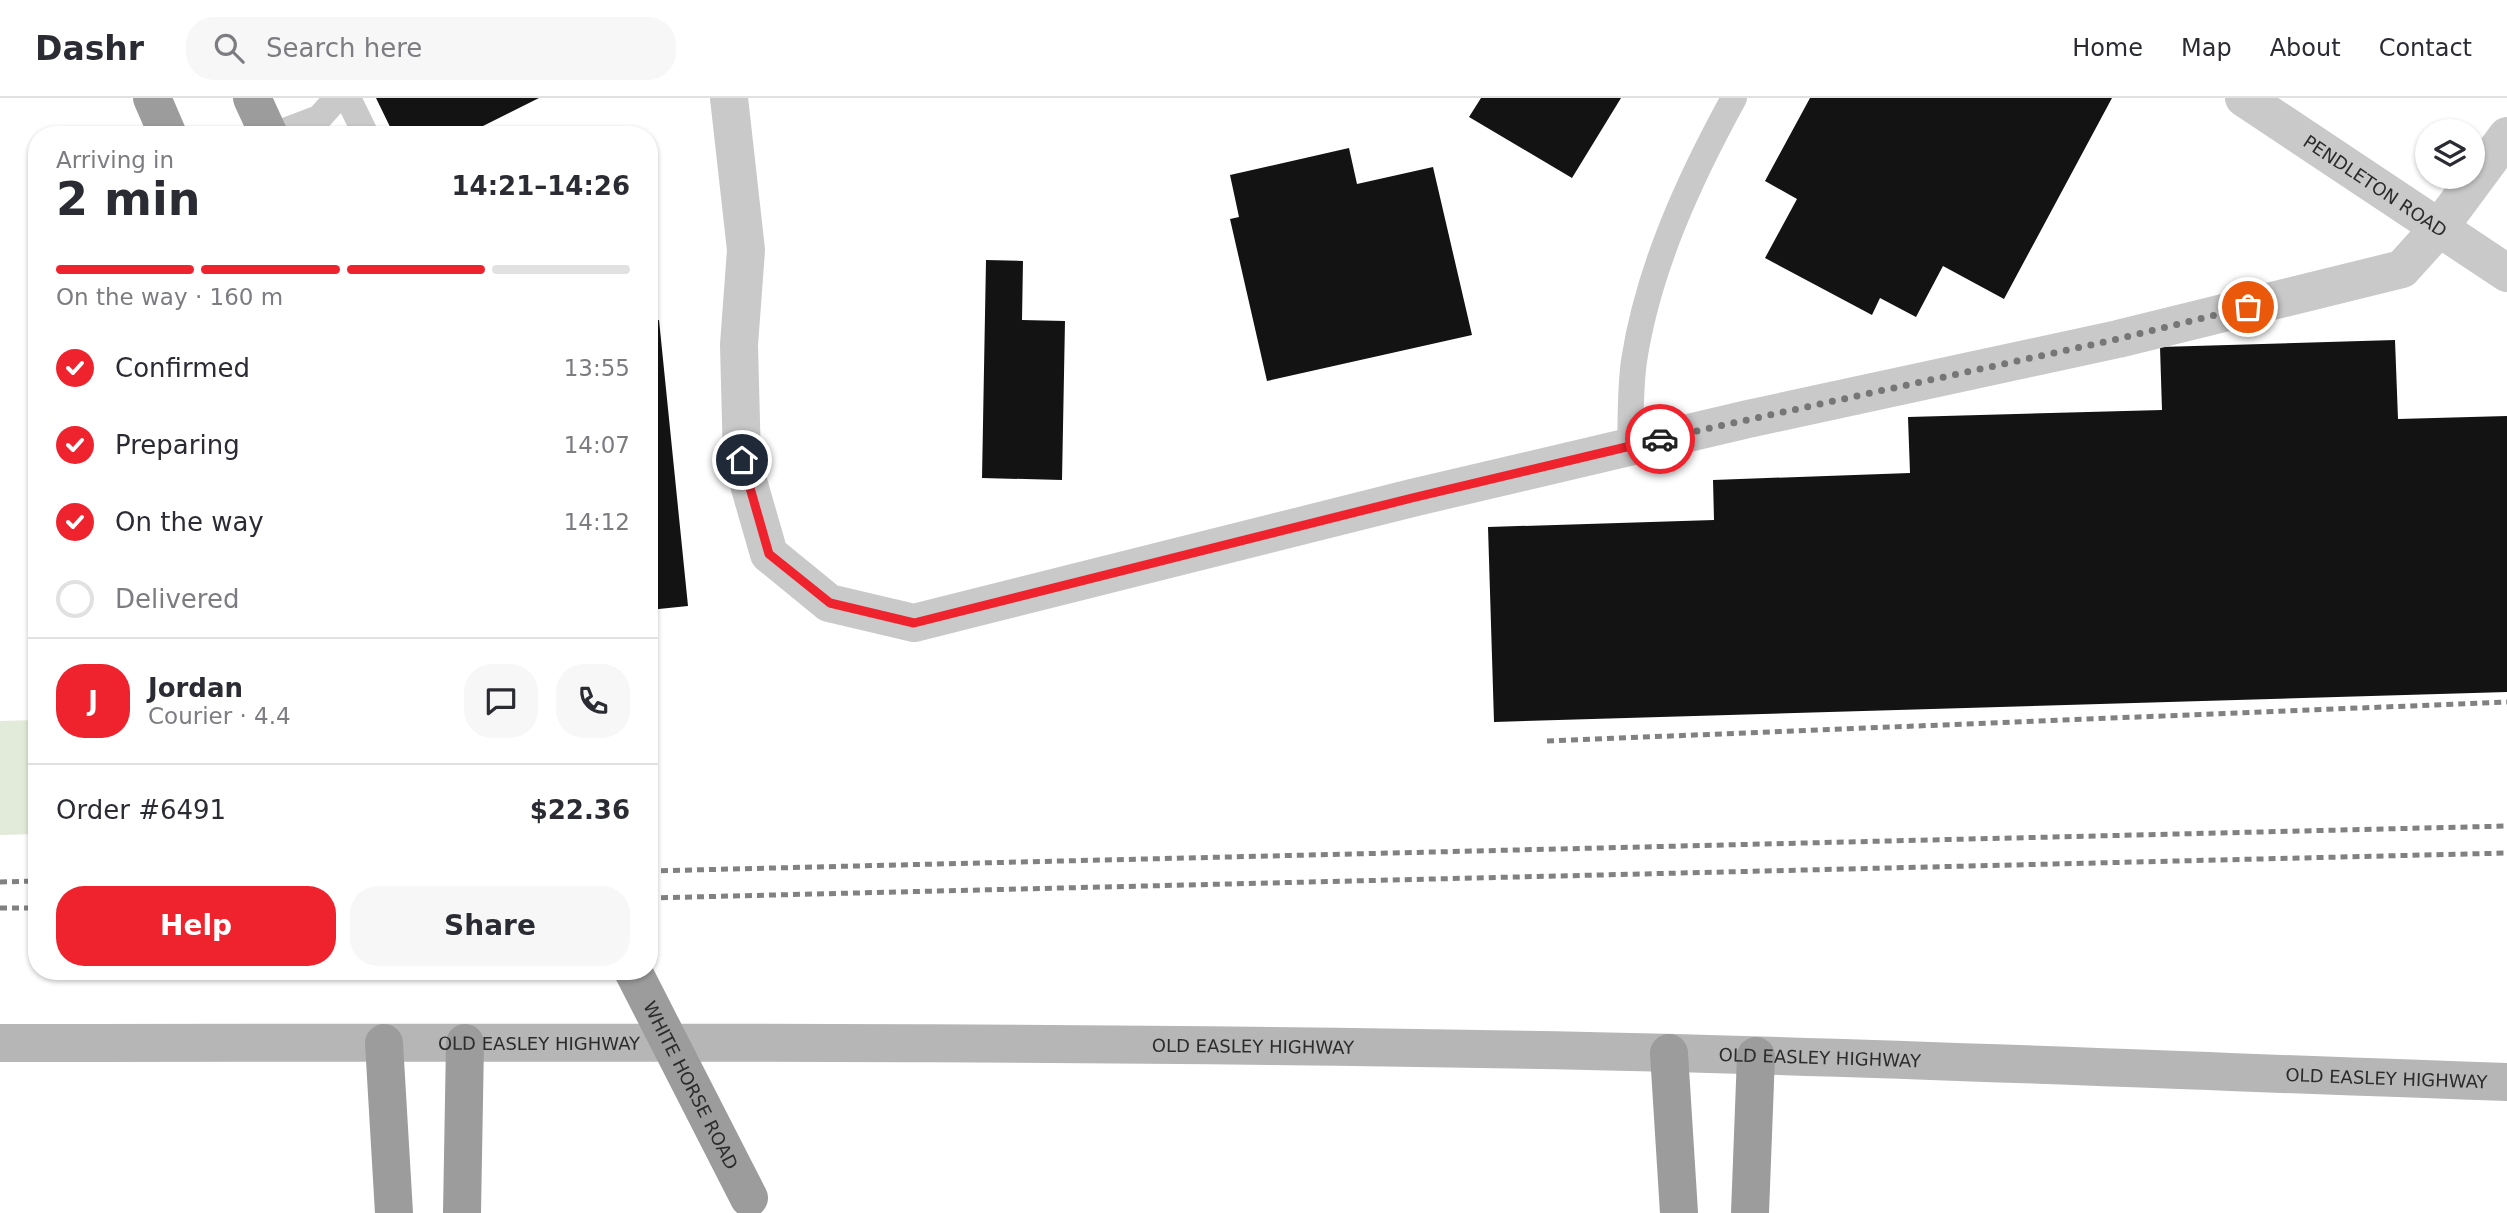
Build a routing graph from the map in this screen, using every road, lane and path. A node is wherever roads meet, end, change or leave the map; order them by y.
1 (152, 98) edge
2 (252, 98) edge
3 (337, 98) edge
4 (348, 98) edge
5 (729, 98) edge
6 (1734, 98) edge
7 (2244, 98) edge
8 (164, 126) edge
9 (265, 126) edge
10 (298, 126) edge
11 (362, 126) edge
12 (2507, 136) edge
13 (2439, 228) junction
14 (2507, 273) edge
15 (1630, 446) junction
16 (638, 980) edge
17 (0, 1042) edge
18 (384, 1042) junction
19 (465, 1042) junction
20 (1669, 1053) junction
21 (1756, 1056) junction
22 (2507, 1082) edge
23 (755, 1208) edge
24 (394, 1213) edge
25 (462, 1213) edge
26 (1679, 1213) edge
27 (1750, 1213) edge

1 - 8 highway
2 - 9 highway
3 - 10 lane
4 - 11 lane
5 - 15 street
6 - 15 lane
7 - 13 street, PENDLETON ROAD
12 - 13 street
13 - 14 street, PENDLETON ROAD
13 - 15 street
16 - 23 highway, WHITE HORSE ROAD, bridge
17 - 18 main road, OLD EASLEY HIGHWAY
18 - 19 main road, OLD EASLEY HIGHWAY
18 - 24 highway
19 - 20 main road, OLD EASLEY HIGHWAY
19 - 25 highway
20 - 21 main road, OLD EASLEY HIGHWAY
20 - 26 highway
21 - 22 main road, OLD EASLEY HIGHWAY
21 - 27 highway

